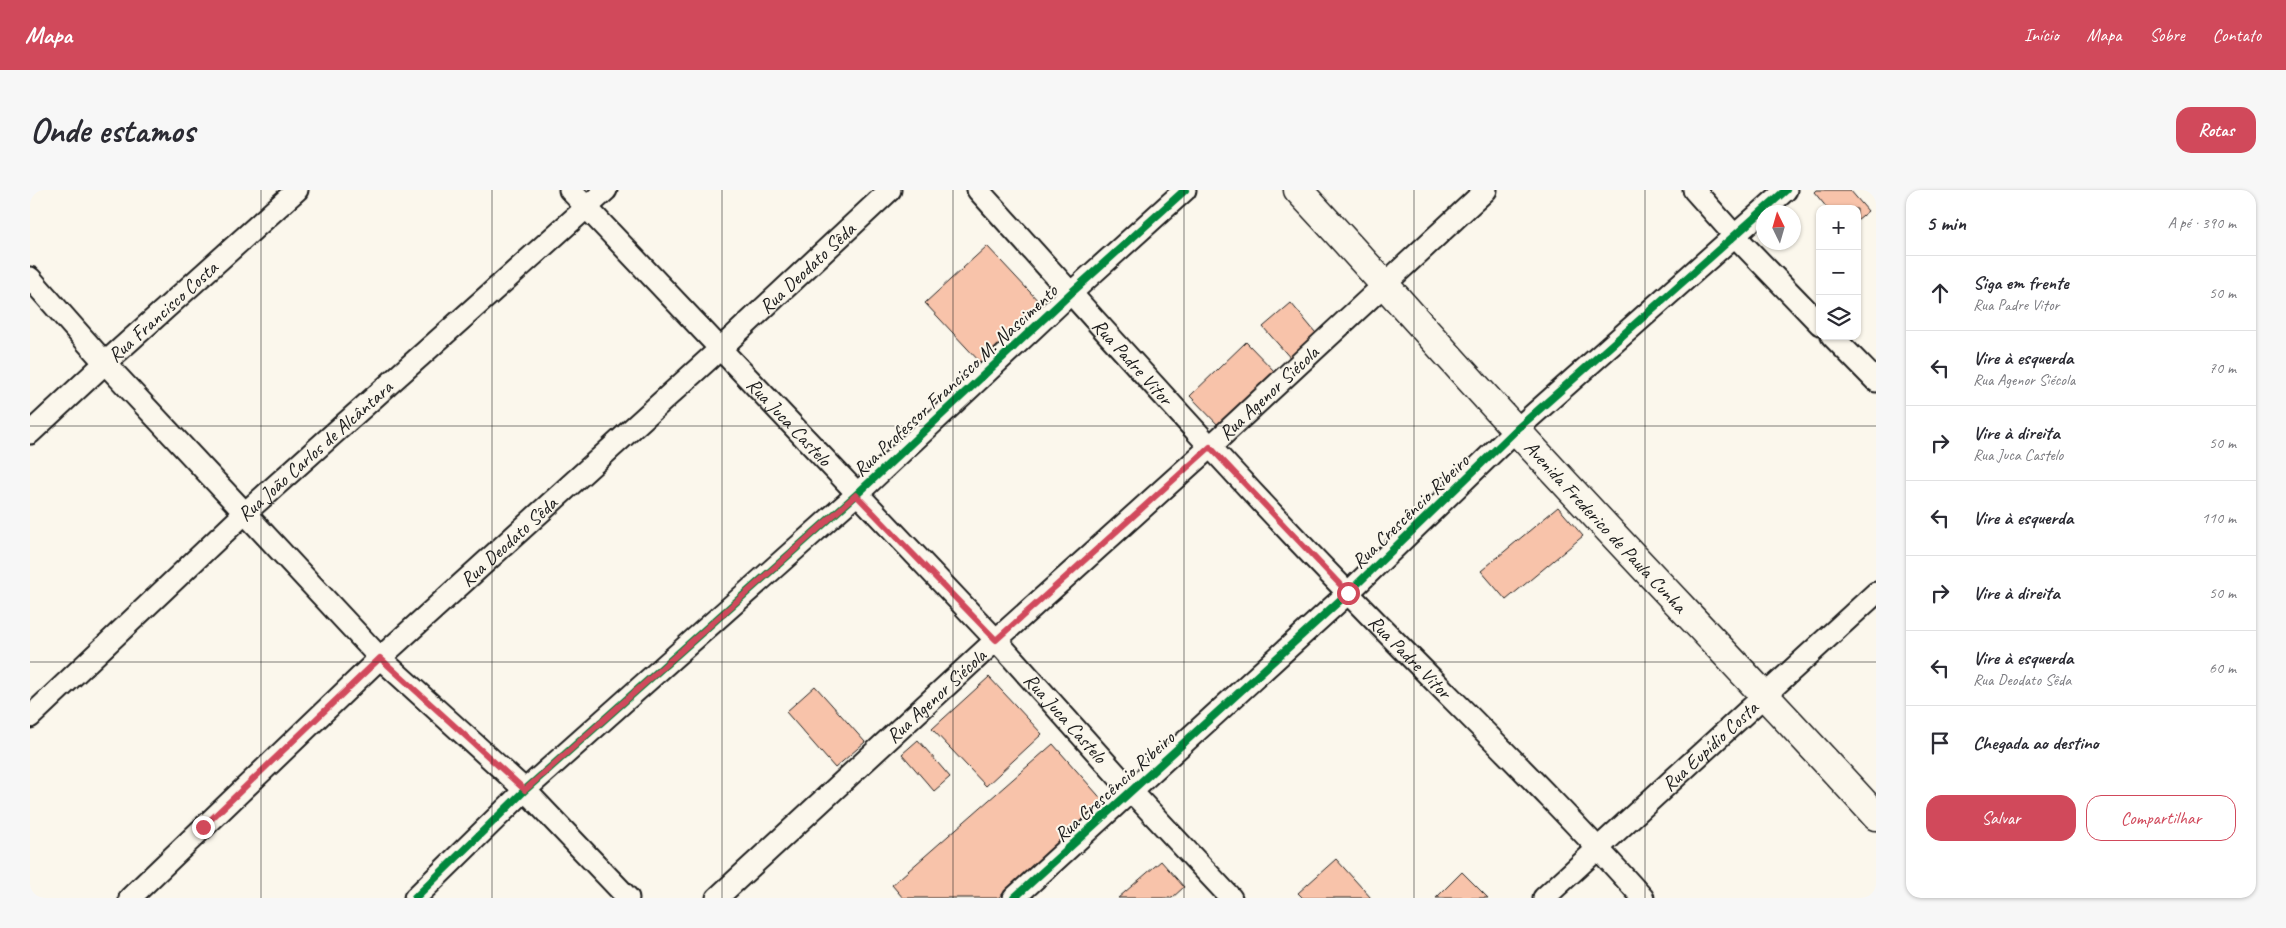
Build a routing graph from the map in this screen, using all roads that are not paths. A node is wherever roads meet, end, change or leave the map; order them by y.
1 (297, 190) edge
2 (570, 190) edge
3 (606, 190) edge
4 (890, 190) edge
5 (978, 190) edge
6 (1185, 190) edge
7 (1298, 190) edge
8 (1486, 190) edge
9 (1694, 190) edge
10 (1786, 190) edge
11 (588, 208) junction
12 (1735, 236) junction
13 (30, 278) edge
14 (1386, 284) junction
15 (1071, 293) junction
16 (1816, 320) edge
17 (1836, 340) edge
18 (721, 348) junction
19 (105, 363) junction
20 (1876, 381) edge
21 (1516, 430) junction
22 (30, 433) edge
23 (1210, 447) junction
24 (856, 495) junction
25 (245, 513) junction
26 (1348, 593) junction
27 (1876, 593) edge
28 (996, 640) junction
29 (380, 658) junction
30 (1767, 696) junction
31 (30, 716) edge
32 (525, 790) junction
33 (1132, 792) junction
34 (1876, 816) edge
35 (1598, 847) junction
36 (130, 898) edge
37 (415, 898) edge
38 (628, 898) edge
39 (717, 898) edge
40 (1014, 898) edge
41 (1231, 898) edge
42 (1544, 898) edge
43 (1643, 898) edge

1 - 19 street, Rua Francisco Costa
2 - 11 street, Rua Juca Castelo
3 - 11 street, Rua João Carlos de Alcântara
4 - 18 street, Rua Deodato Sêda
5 - 15 street, Rua Padre Vitor
6 - 15 street, Rua Professor Francisco M. Nascimento
7 - 14 main road, Avenida Frederico de Paula Cunha
8 - 14 street, Rua Agenor Siécola
9 - 12 street
10 - 12 street, Rua Crescêncio Ribeiro
11 - 18 street, Rua Juca Castelo
11 - 25 street, Rua João Carlos de Alcântara
12 - 16 street
12 - 21 street, Rua Crescêncio Ribeiro
13 - 19 street
14 - 21 main road, Avenida Frederico de Paula Cunha
14 - 23 street, Rua Agenor Siécola
15 - 23 street, Rua Padre Vitor
15 - 24 street, Rua Professor Francisco M. Nascimento
17 - 20 street
18 - 24 street, Rua Juca Castelo
18 - 29 street, Rua Deodato Sêda
19 - 22 street, Rua Francisco Costa
19 - 25 street
21 - 26 street, Rua Crescêncio Ribeiro
21 - 30 main road, Avenida Frederico de Paula Cunha
23 - 26 street, Rua Padre Vitor
23 - 28 street, Rua Agenor Siécola
24 - 28 street, Rua Juca Castelo
24 - 32 street, Rua Professor Francisco M. Nascimento
25 - 29 street
25 - 31 street, Rua João Carlos de Alcântara
26 - 33 street, Rua Crescêncio Ribeiro
26 - 35 street, Rua Padre Vitor
27 - 30 street, Rua Eupídio Costa
28 - 33 street, Rua Juca Castelo
28 - 39 street, Rua Agenor Siécola
29 - 32 street
29 - 36 street, Rua Deodato Sêda
30 - 34 main road, Avenida Frederico de Paula Cunha
30 - 35 street, Rua Eupídio Costa
32 - 37 street, Rua Professor Francisco M. Nascimento
32 - 38 street
33 - 40 street, Rua Crescêncio Ribeiro
33 - 41 street, Rua Juca Castelo
35 - 42 street, Rua Eupídio Costa
35 - 43 street, Rua Padre Vitor

